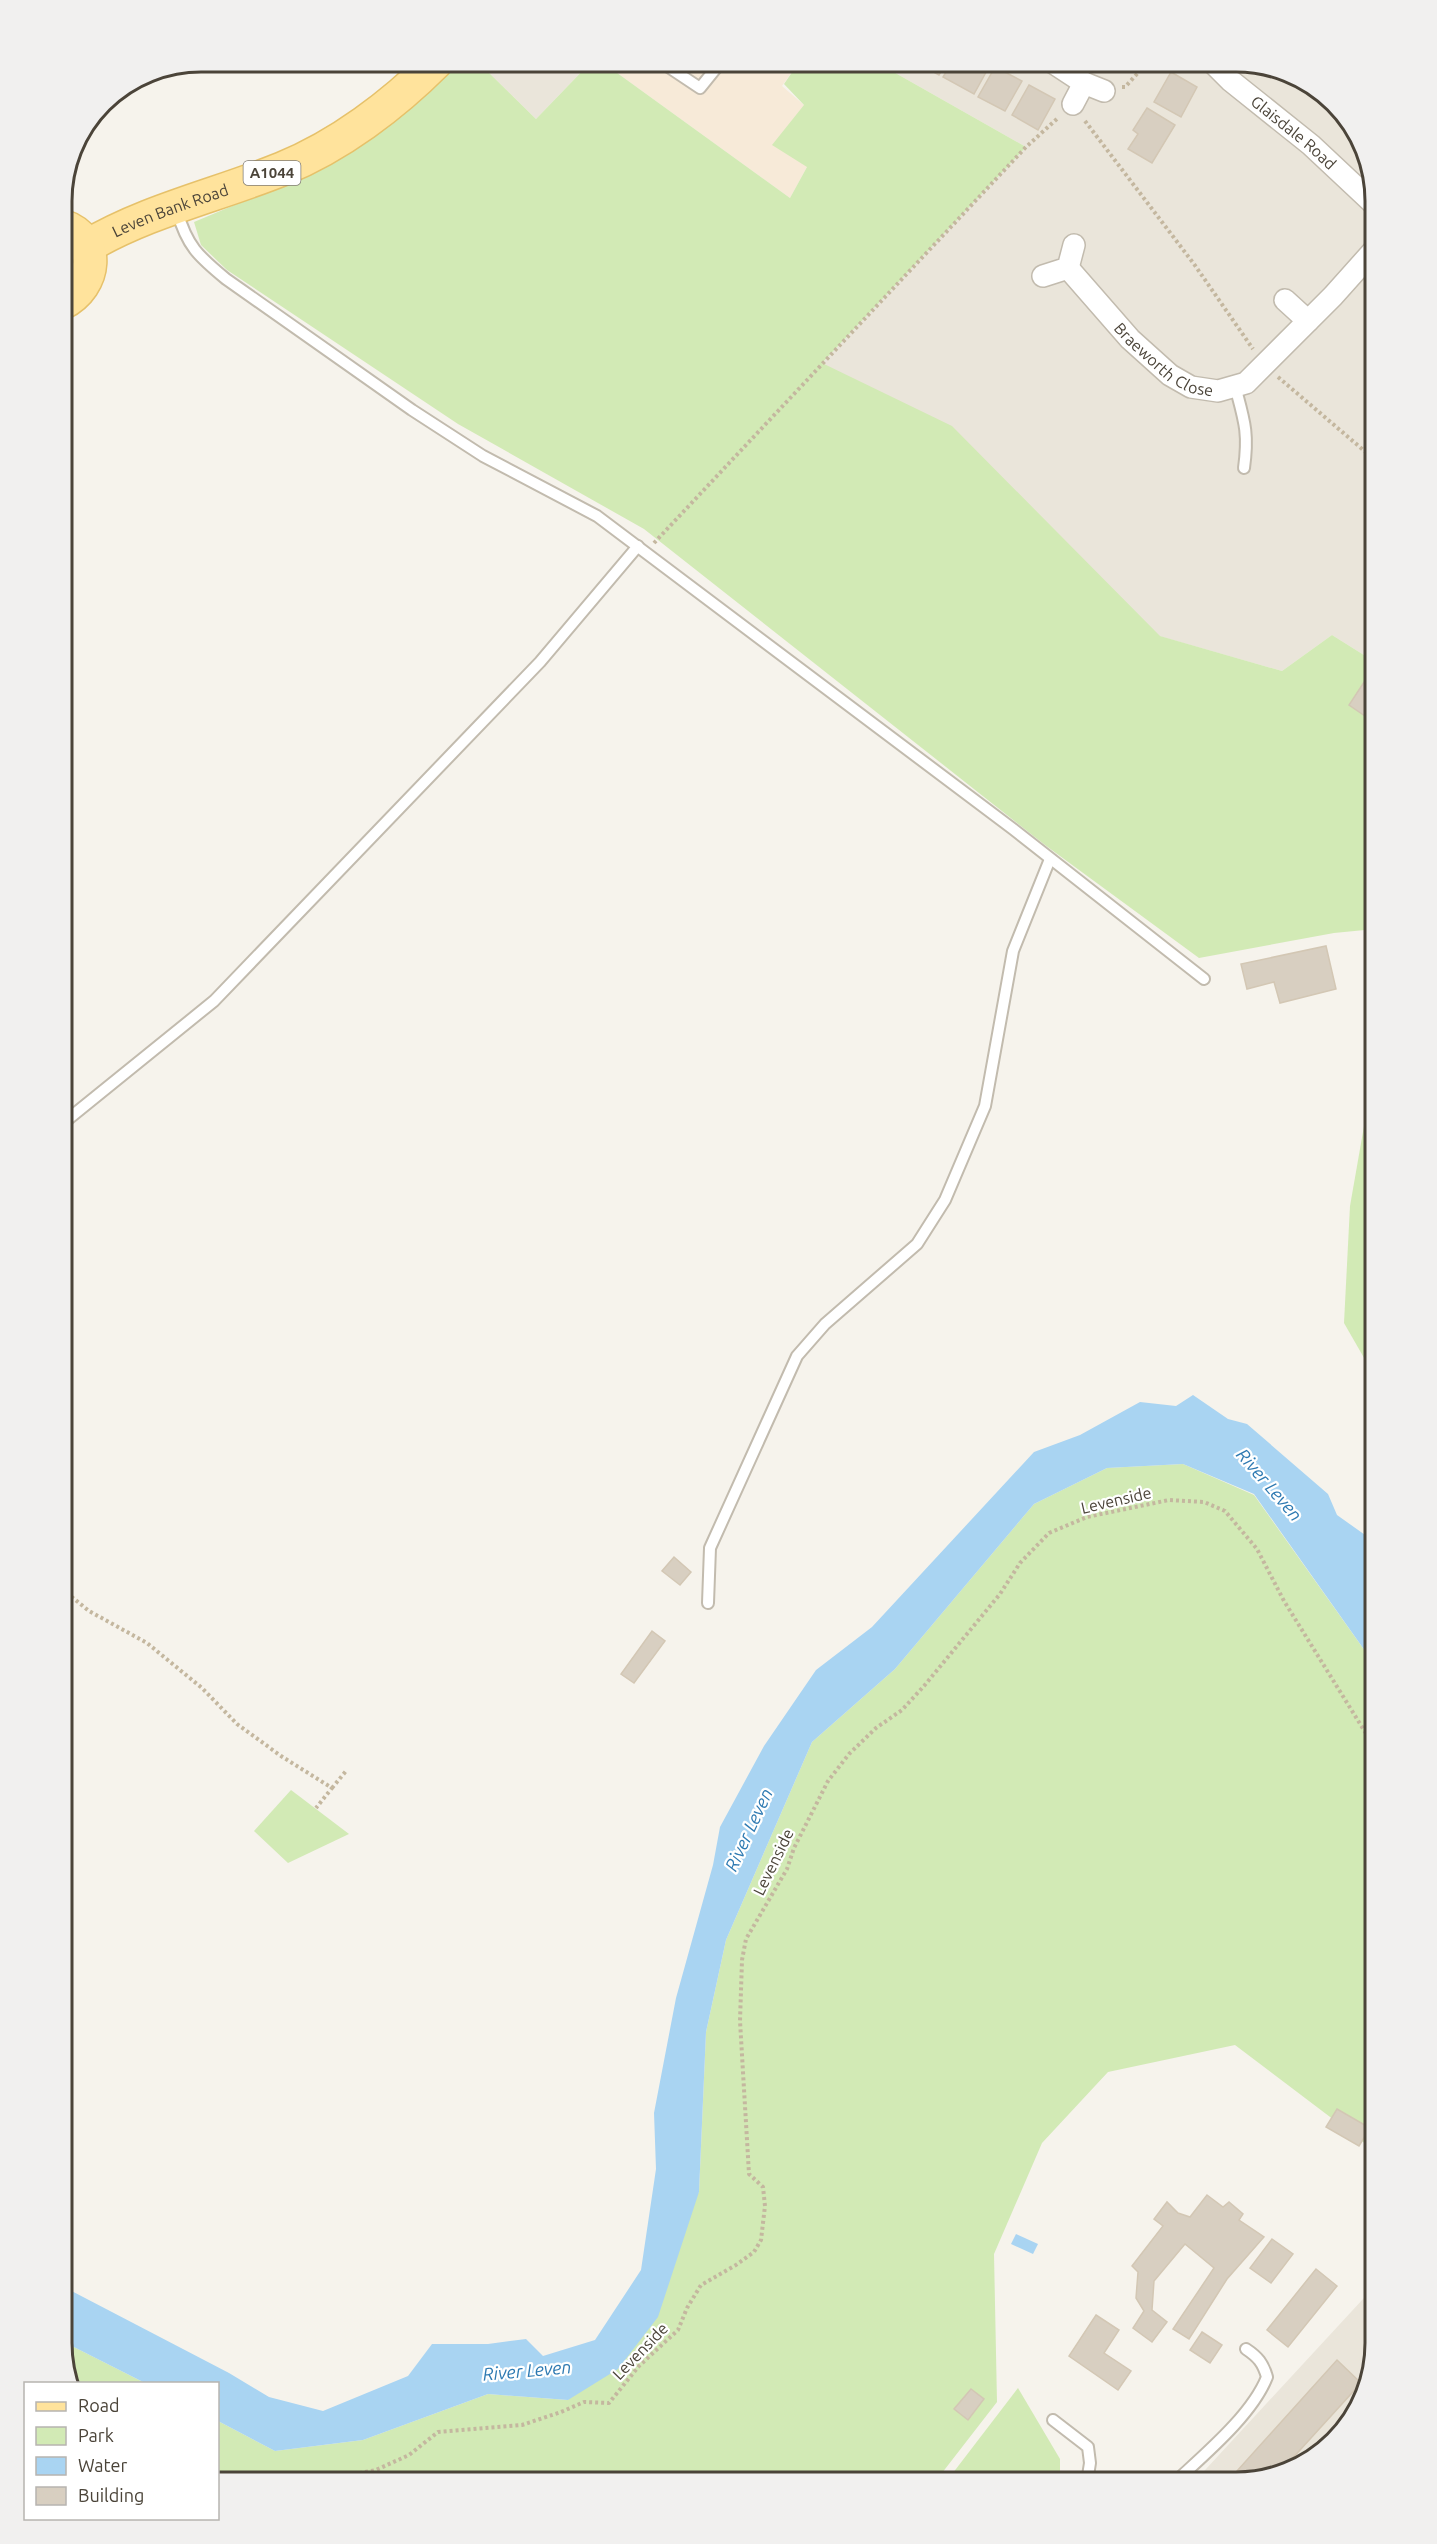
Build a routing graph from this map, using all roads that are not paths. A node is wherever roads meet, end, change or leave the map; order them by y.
1 (426, 72) edge
2 (676, 72) edge
3 (713, 72) edge
4 (1069, 72) edge
5 (1223, 72) edge
6 (1073, 104) road end
7 (1365, 194) edge
8 (176, 208) junction
9 (72, 232) edge
10 (1074, 244) dead end
11 (86, 247) junction
12 (1365, 261) edge
13 (1068, 268) junction
14 (1043, 276) dead end
15 (72, 297) edge
16 (1285, 300) dead end
17 (1308, 321) junction
18 (1235, 386) junction
19 (1244, 468) dead end
20 (641, 550) junction
21 (1050, 859) junction
22 (1204, 979) dead end
23 (72, 1116) edge
24 (708, 1603) dead end
25 (1246, 2349) dead end
26 (1053, 2420) dead end
27 (1089, 2472) edge
28 (1186, 2472) edge

1 - 8 main road, Leven Bank Road / A1044
2 - 3 lane
4 - 6 street
5 - 7 street, Glaisdale Road
8 - 11 main road, Leven Bank Road / A1044
8 - 20 lane
9 - 11 main road
10 - 13 street
11 - 15 main road
12 - 17 street, Braeworth Close
13 - 14 street
13 - 18 street, Braeworth Close
16 - 17 street
17 - 18 street, Braeworth Close
18 - 19 lane
20 - 21 lane
20 - 23 lane
21 - 22 lane
21 - 24 lane
25 - 28 lane
26 - 27 lane

